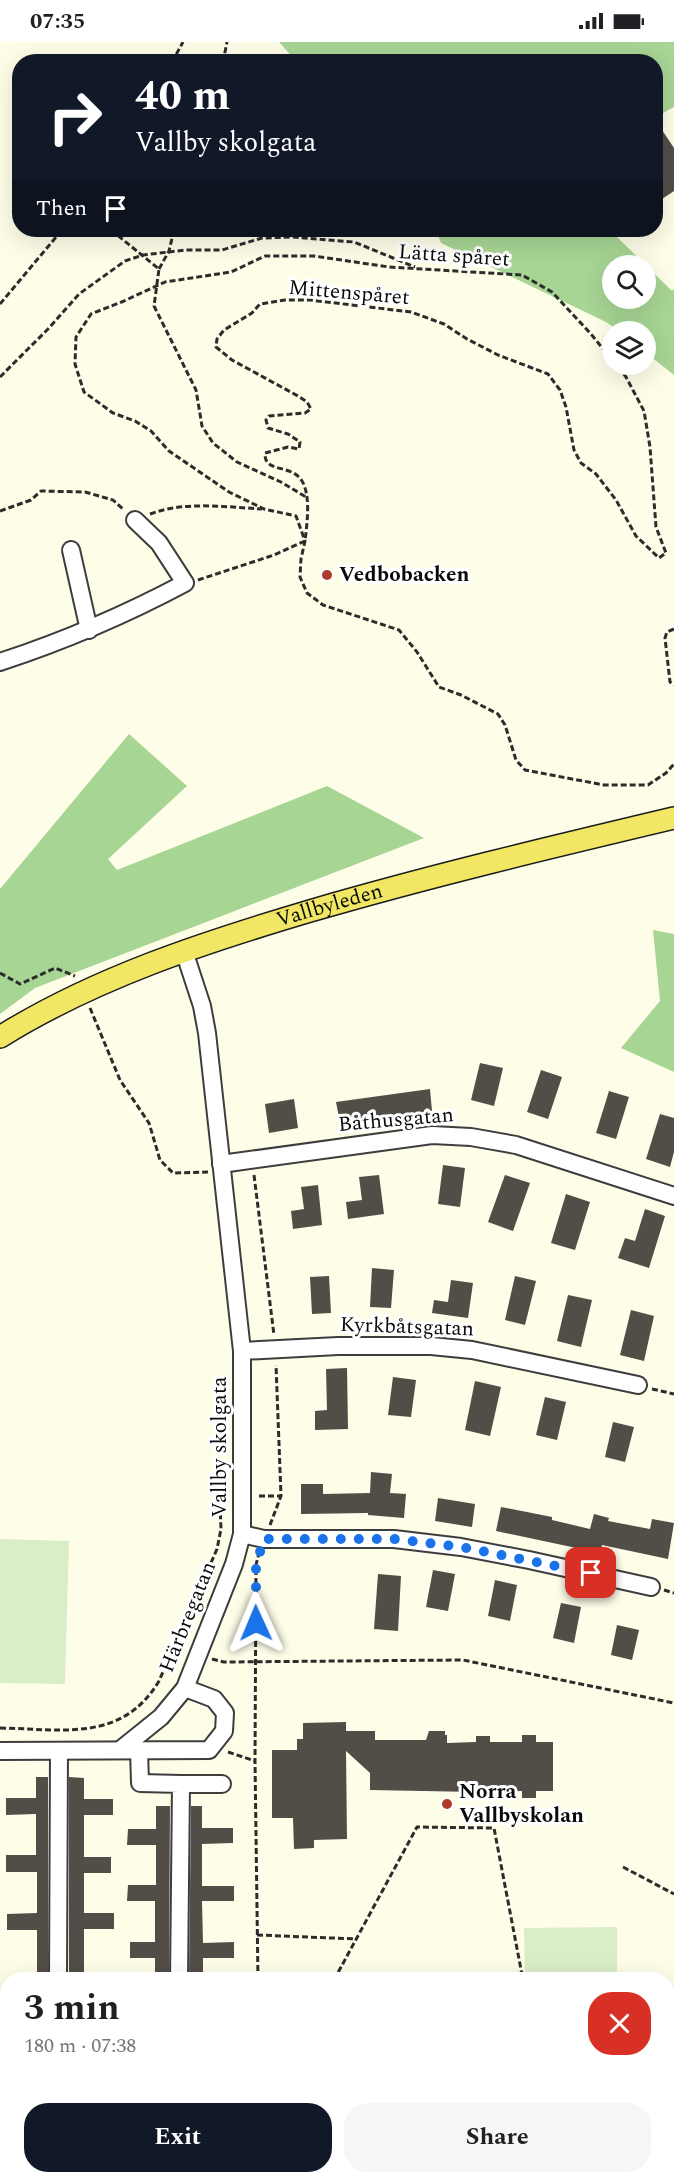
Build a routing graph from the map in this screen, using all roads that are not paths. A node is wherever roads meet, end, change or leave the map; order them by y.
1 (135, 520) dead end
2 (71, 550) dead end
3 (89, 630) junction
4 (0, 662) edge
5 (674, 818) edge
6 (184, 951) junction
7 (0, 1037) edge
8 (221, 1168) junction
9 (674, 1196) edge
10 (242, 1351) junction
11 (638, 1385) road end
12 (242, 1534) junction
13 (651, 1587) dead end
14 (185, 1688) junction
15 (120, 1750) junction
16 (139, 1750) junction
17 (0, 1751) edge
18 (59, 1751) junction
19 (181, 1784) junction
20 (222, 1784) dead end
21 (58, 1972) edge
22 (179, 1972) edge

1 - 3 street
2 - 3 street
3 - 4 street
5 - 6 main road, Vallbyleden
6 - 7 main road, Vallbyleden
6 - 8 street, Vallby skolgata
8 - 9 street, Båthusgatan
8 - 10 street, Vallby skolgata
10 - 11 street, Kyrkbåtsgatan
10 - 12 street, Vallby skolgata
12 - 13 street, Vallby skolgata
12 - 14 street, Härbregatan
14 - 15 street, Härbregatan
14 - 16 street
15 - 16 street
15 - 18 street
16 - 19 street
17 - 18 street
18 - 21 street
19 - 20 street
19 - 22 street

